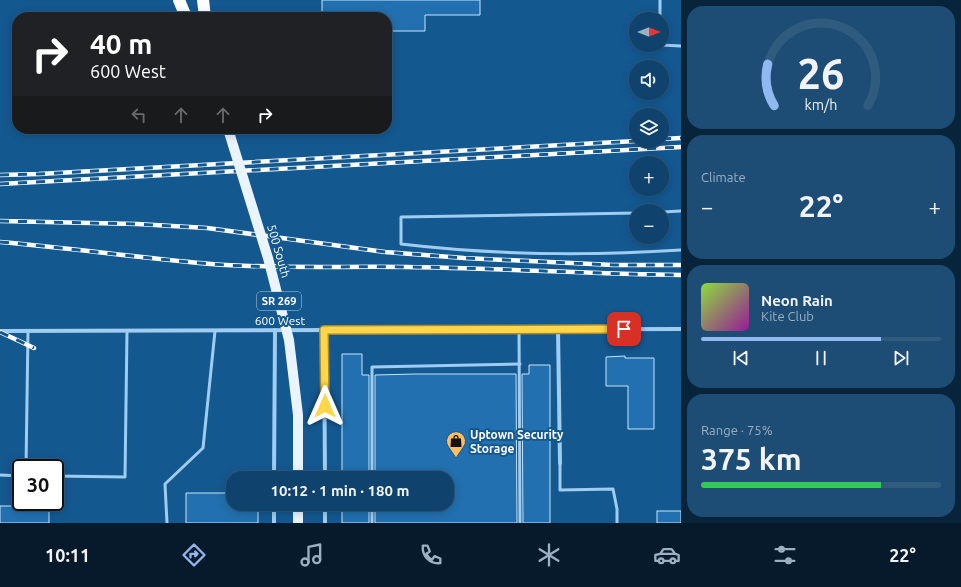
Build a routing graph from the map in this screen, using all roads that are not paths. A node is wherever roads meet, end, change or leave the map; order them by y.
1 (179, 0) edge
2 (203, 0) edge
3 (660, 0) edge
4 (184, 12) edge
5 (204, 12) edge
6 (660, 12) edge
7 (669, 45) edge
8 (681, 46) edge
9 (230, 134) edge
10 (681, 211) edge
11 (669, 212) edge
12 (629, 213) edge
13 (681, 250) edge
14 (681, 328) edge
15 (558, 329) junction
16 (275, 330) junction
17 (324, 330) junction
18 (519, 330) junction
19 (0, 331) edge
20 (28, 331) junction
21 (127, 331) junction
22 (215, 331) junction
23 (520, 364) junction
24 (26, 459) edge
25 (560, 463) joint
26 (274, 471) edge
27 (298, 471) edge
28 (325, 471) edge
29 (372, 471) edge
30 (0, 475) edge
31 (12, 476) edge
32 (64, 476) edge
33 (274, 511) edge
34 (298, 511) edge
35 (325, 511) edge
36 (372, 511) edge
37 (167, 523) edge
38 (274, 523) edge
39 (298, 523) edge
40 (326, 523) edge
41 (372, 523) edge
42 (520, 523) edge
43 (617, 523) edge

1 - 4 highway
2 - 5 highway
3 - 6 lane
7 - 8 lane
9 - 27 main road, 500 South / SR 269, bridge
10 - 11 lane
12 - 13 lane
14 - 15 street, 600 West
15 - 18 street, 600 West
15 - 25 street
16 - 17 street, 600 West
16 - 22 street, 600 West
16 - 26 street
17 - 18 street, 600 West
17 - 28 street
18 - 23 lane
19 - 20 street, 600 West
20 - 21 street, 600 West
20 - 24 lane
21 - 22 street, 600 West
21 - 32 lane
22 - 37 lane
23 - 29 lane
23 - 42 lane
25 - 43 lane
30 - 31 lane
33 - 38 street
34 - 39 main road
35 - 40 street
36 - 41 lane

